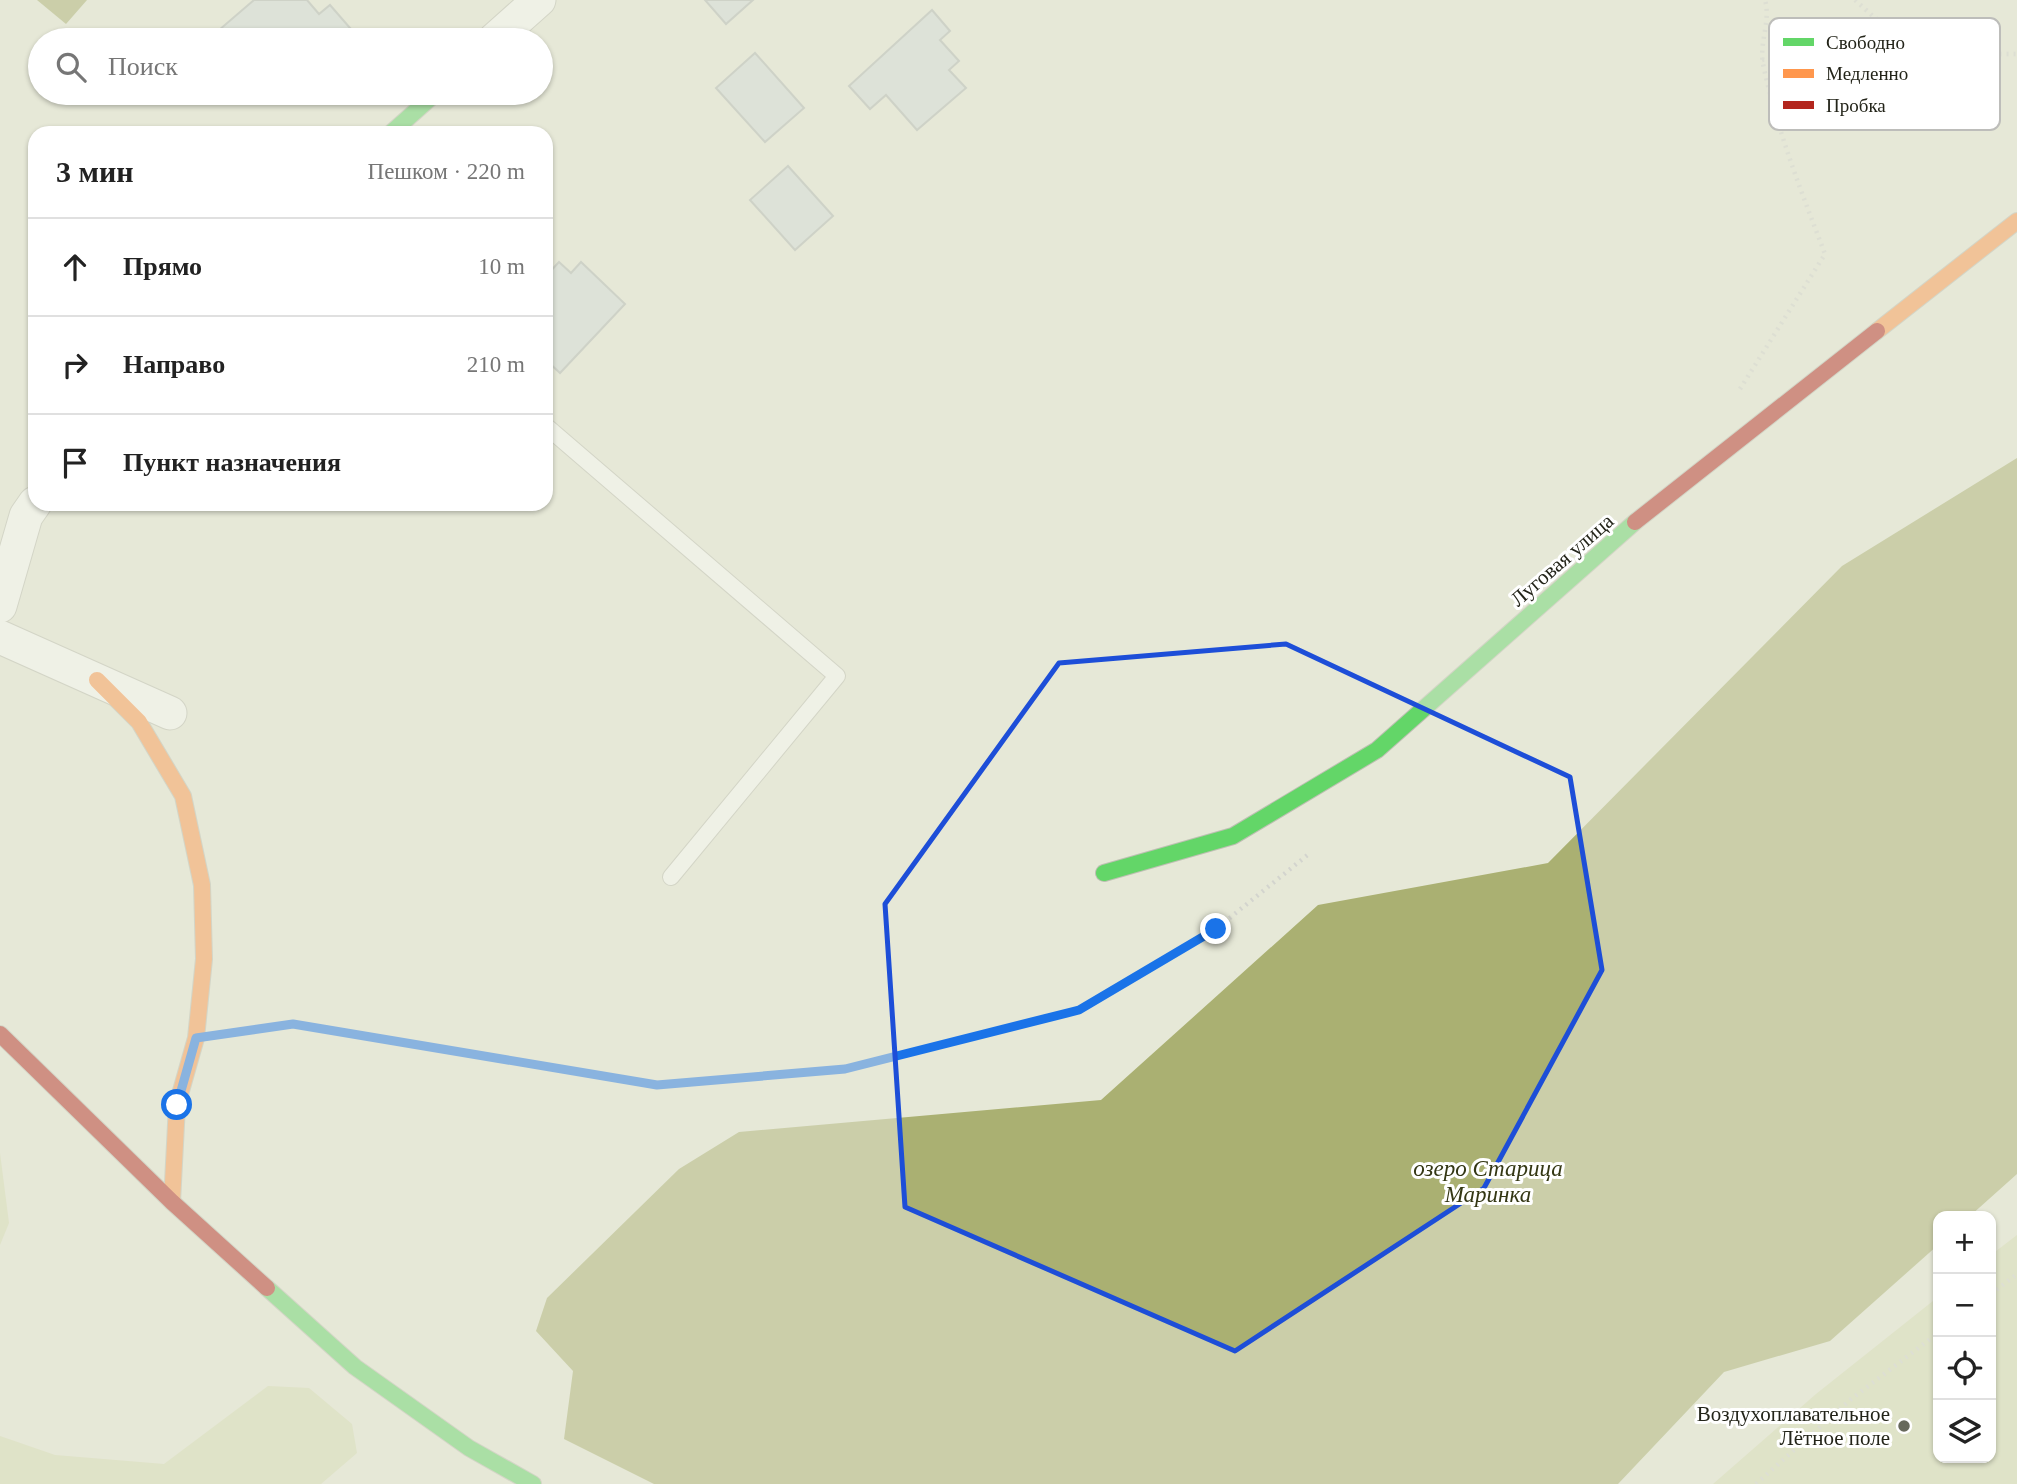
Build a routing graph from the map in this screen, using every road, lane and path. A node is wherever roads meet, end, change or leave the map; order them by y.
1 (539, 0) edge
2 (1765, 0) edge
3 (1855, 0) edge
4 (1875, 18) edge
5 (508, 28) edge
6 (1769, 58) edge
7 (1762, 60) junction
8 (1769, 89) edge
9 (422, 105) edge
10 (399, 126) edge
11 (1779, 130) edge
12 (2017, 221) edge
13 (1739, 392) dead end
14 (553, 432) edge
15 (29, 511) edge
16 (0, 606) edge
17 (0, 637) edge
18 (97, 680) junction
19 (170, 713) dead end
20 (1310, 853) dead end
21 (1104, 873) dead end
22 (671, 877) dead end
23 (0, 1034) edge
24 (196, 1038) junction
25 (172, 1202) junction
26 (2017, 1274) edge
27 (1996, 1290) edge
28 (1933, 1337) edge
29 (533, 1484) edge
30 (1756, 1484) edge

1 - 5 street
2 - 7 path
3 - 4 path
6 - 7 path
7 - 8 path
9 - 10 street
11 - 13 path
12 - 21 street, Луговая улица
14 - 22 lane
15 - 16 street
17 - 18 street
18 - 19 street
18 - 24 street
20 - 24 path
23 - 25 street
24 - 25 street
25 - 29 street
26 - 27 path
28 - 30 path

